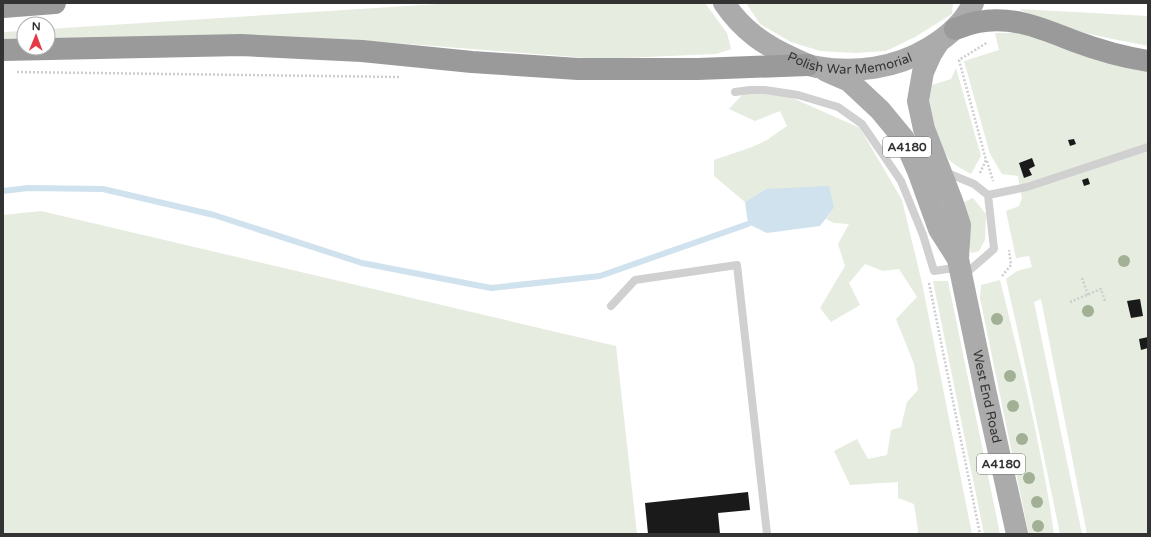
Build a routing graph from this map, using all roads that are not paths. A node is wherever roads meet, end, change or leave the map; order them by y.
1 (55, 3) edge
2 (724, 3) edge
3 (972, 6) edge
4 (3, 7) edge
5 (955, 29) junction
6 (938, 43) junction
7 (3, 50) edge
8 (1148, 61) edge
9 (813, 66) junction
10 (735, 92) dead end
11 (1148, 147) edge
12 (940, 170) junction
13 (988, 195) junction
14 (960, 268) junction
15 (611, 306) dead end
16 (767, 534) edge
17 (1017, 534) edge

1 - 4 highway
2 - 9 main road, Polish War Memorial
3 - 5 main road, Polish War Memorial
5 - 6 main road, Polish War Memorial
5 - 8 highway
6 - 9 main road, Polish War Memorial
6 - 12 main road, West End Road / A4180
7 - 9 highway
9 - 14 main road, West End Road / A4180
10 - 14 lane
11 - 13 lane
12 - 13 lane
12 - 14 main road, West End Road / A4180
13 - 14 lane
14 - 17 main road, West End Road / A4180
15 - 16 lane

